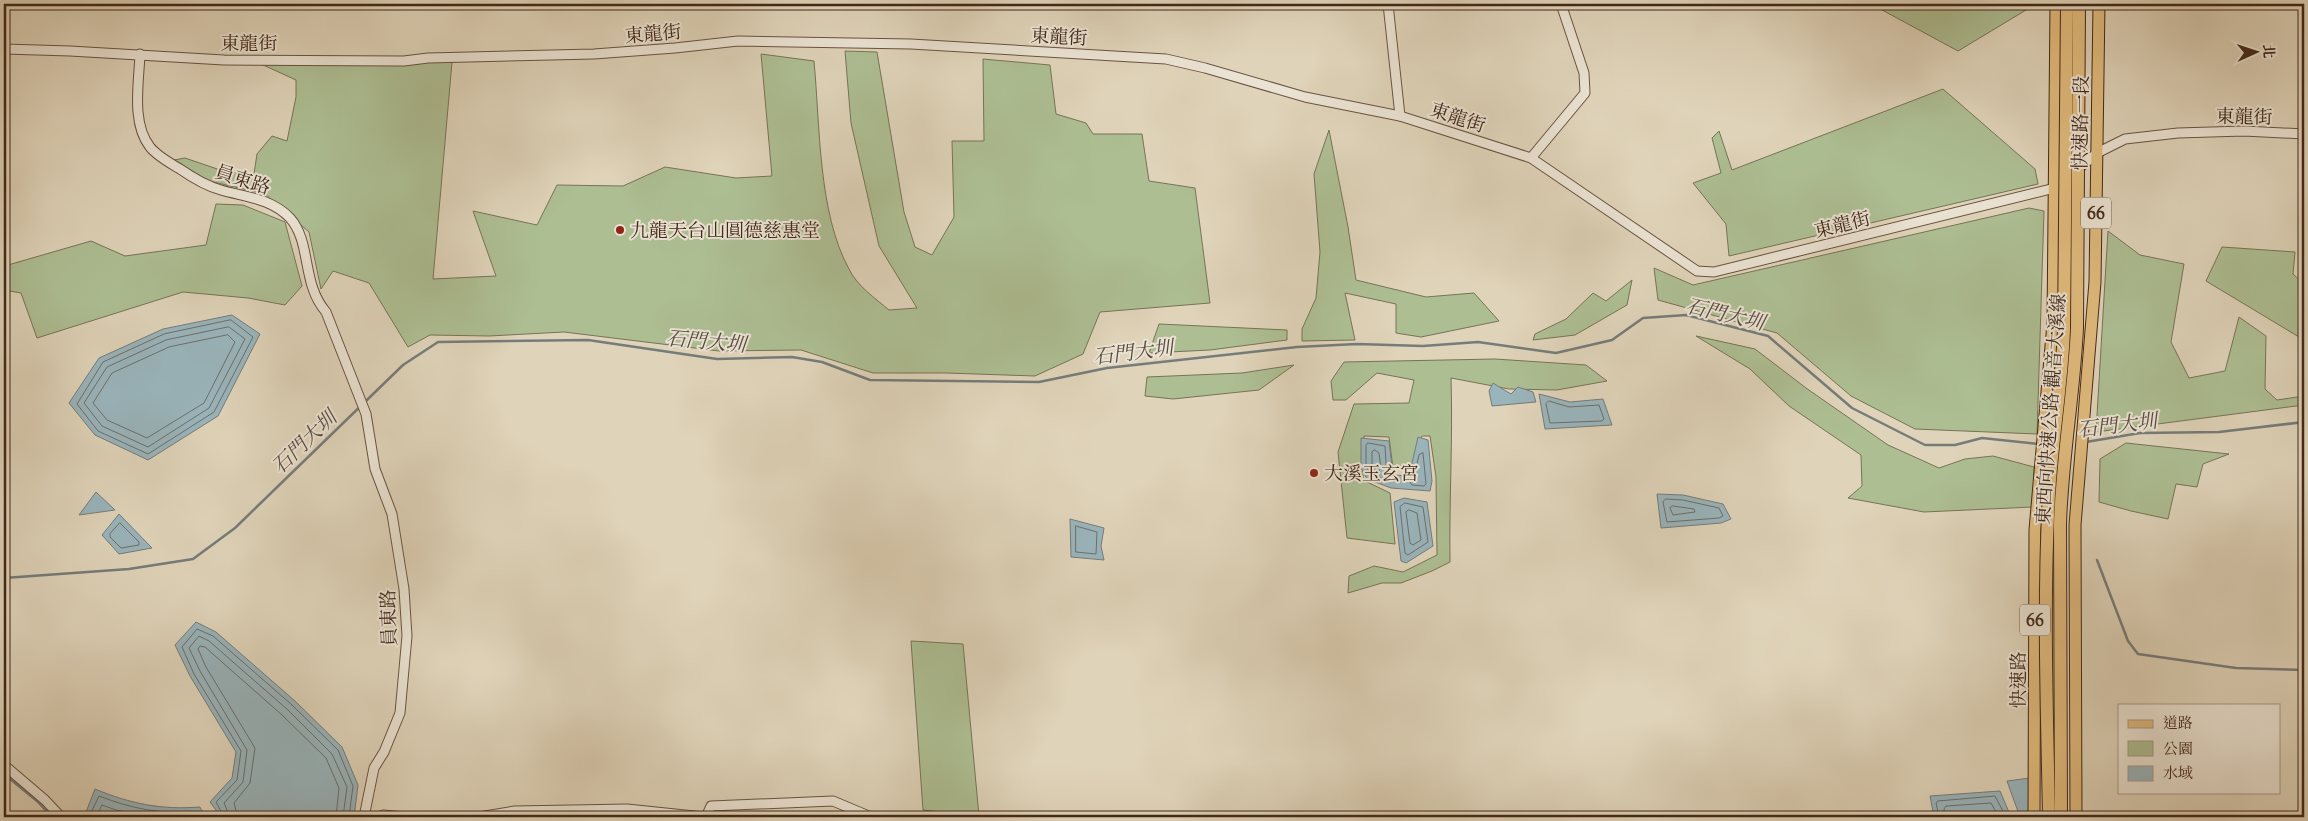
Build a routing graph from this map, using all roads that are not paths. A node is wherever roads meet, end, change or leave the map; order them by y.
1 (1388, 4) edge
2 (1561, 4) edge
3 (2056, 4) edge
4 (2068, 4) edge
5 (2079, 4) edge
6 (2099, 4) edge
7 (4, 49) edge
8 (140, 54) junction
9 (1400, 116) junction
10 (2304, 134) edge
11 (2097, 153) junction
12 (1531, 158) junction
13 (2055, 188) junction
14 (2045, 423) joint
15 (4, 765) edge
16 (61, 817) edge
17 (364, 817) edge
18 (378, 817) edge
19 (405, 817) edge
20 (479, 817) edge
21 (705, 817) edge
22 (871, 817) edge
23 (1256, 817) edge
24 (1272, 817) edge
25 (2034, 817) edge
26 (2048, 817) edge
27 (2061, 817) edge
28 (2076, 817) edge

1 - 9 street
2 - 12 street
3 - 13 main road, 快速路一段 / 66
4 - 26 highway, 東西向快速公路 觀音大溪線 / 66, bridge
5 - 27 highway, 東西向快速公路 觀音大溪線 / 66, bridge
6 - 11 main road, 快速路一段 / 66
7 - 8 street, 東龍街
8 - 9 street, 東龍街
8 - 17 street, 員東路
9 - 12 street, 東龍街
10 - 11 street, 東龍街
11 - 13 street, 東龍街
11 - 28 main road, 快速路一段 / 66
12 - 13 street, 東龍街
13 - 14 main road, 快速路一段 / 66
14 - 25 main road, 快速路 / 66
15 - 16 street
18 - 19 street
20 - 21 street
21 - 22 street
23 - 24 street

